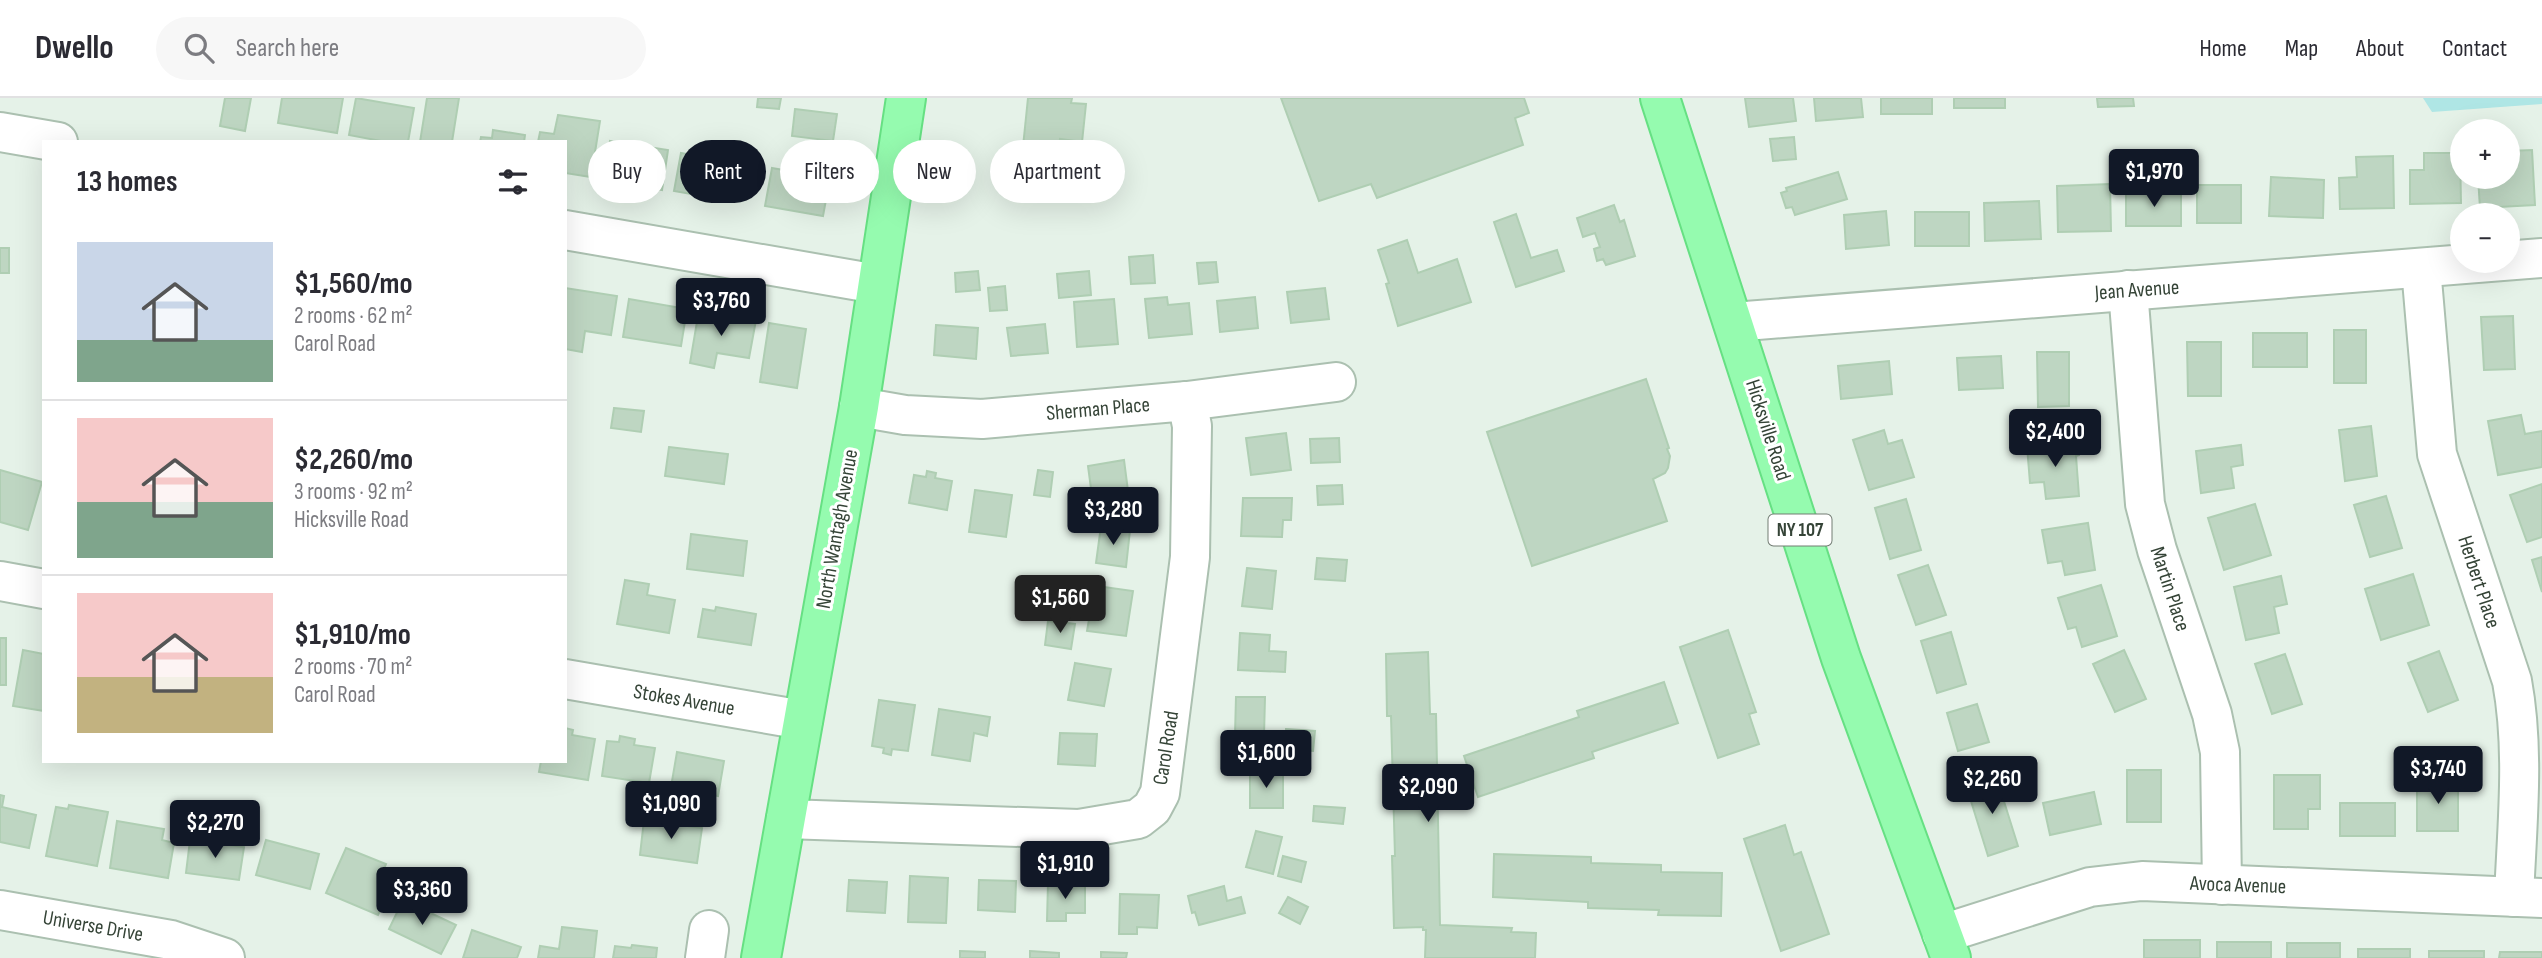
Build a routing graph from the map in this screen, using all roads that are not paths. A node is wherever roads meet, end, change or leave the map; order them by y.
1 (906, 98) edge
2 (1660, 98) edge
3 (0, 132) edge
4 (46, 140) edge
5 (567, 230) edge
6 (2542, 258) edge
7 (2421, 268) junction
8 (877, 284) junction
9 (2127, 290) junction
10 (1733, 322) junction
11 (1336, 382) dead end
12 (1187, 401) junction
13 (859, 407) junction
14 (0, 581) edge
15 (42, 589) edge
16 (567, 679) edge
17 (803, 720) junction
18 (786, 819) junction
19 (2222, 885) junction
20 (2528, 897) edge
21 (0, 910) edge
22 (1947, 946) edge
23 (225, 958) edge
24 (761, 958) edge

1 - 8 main road, North Wantagh Avenue
2 - 10 main road, Hicksville Road / NY 107
3 - 4 street
5 - 8 street
6 - 7 street, Jean Avenue
7 - 9 street, Jean Avenue
7 - 20 street, Herbert Place
8 - 13 main road, North Wantagh Avenue
9 - 10 street, Jean Avenue
9 - 19 street, Martin Place
10 - 22 main road, Hicksville Road / NY 107
11 - 12 street, Sherman Place
12 - 13 street, Sherman Place
12 - 18 street, Carol Road
13 - 17 main road, North Wantagh Avenue
14 - 15 street
16 - 17 street, Stokes Avenue
17 - 18 main road, North Wantagh Avenue
18 - 24 main road, North Wantagh Avenue
19 - 20 street, Avoca Avenue
19 - 22 street, Avoca Avenue
21 - 23 street, Universe Drive

